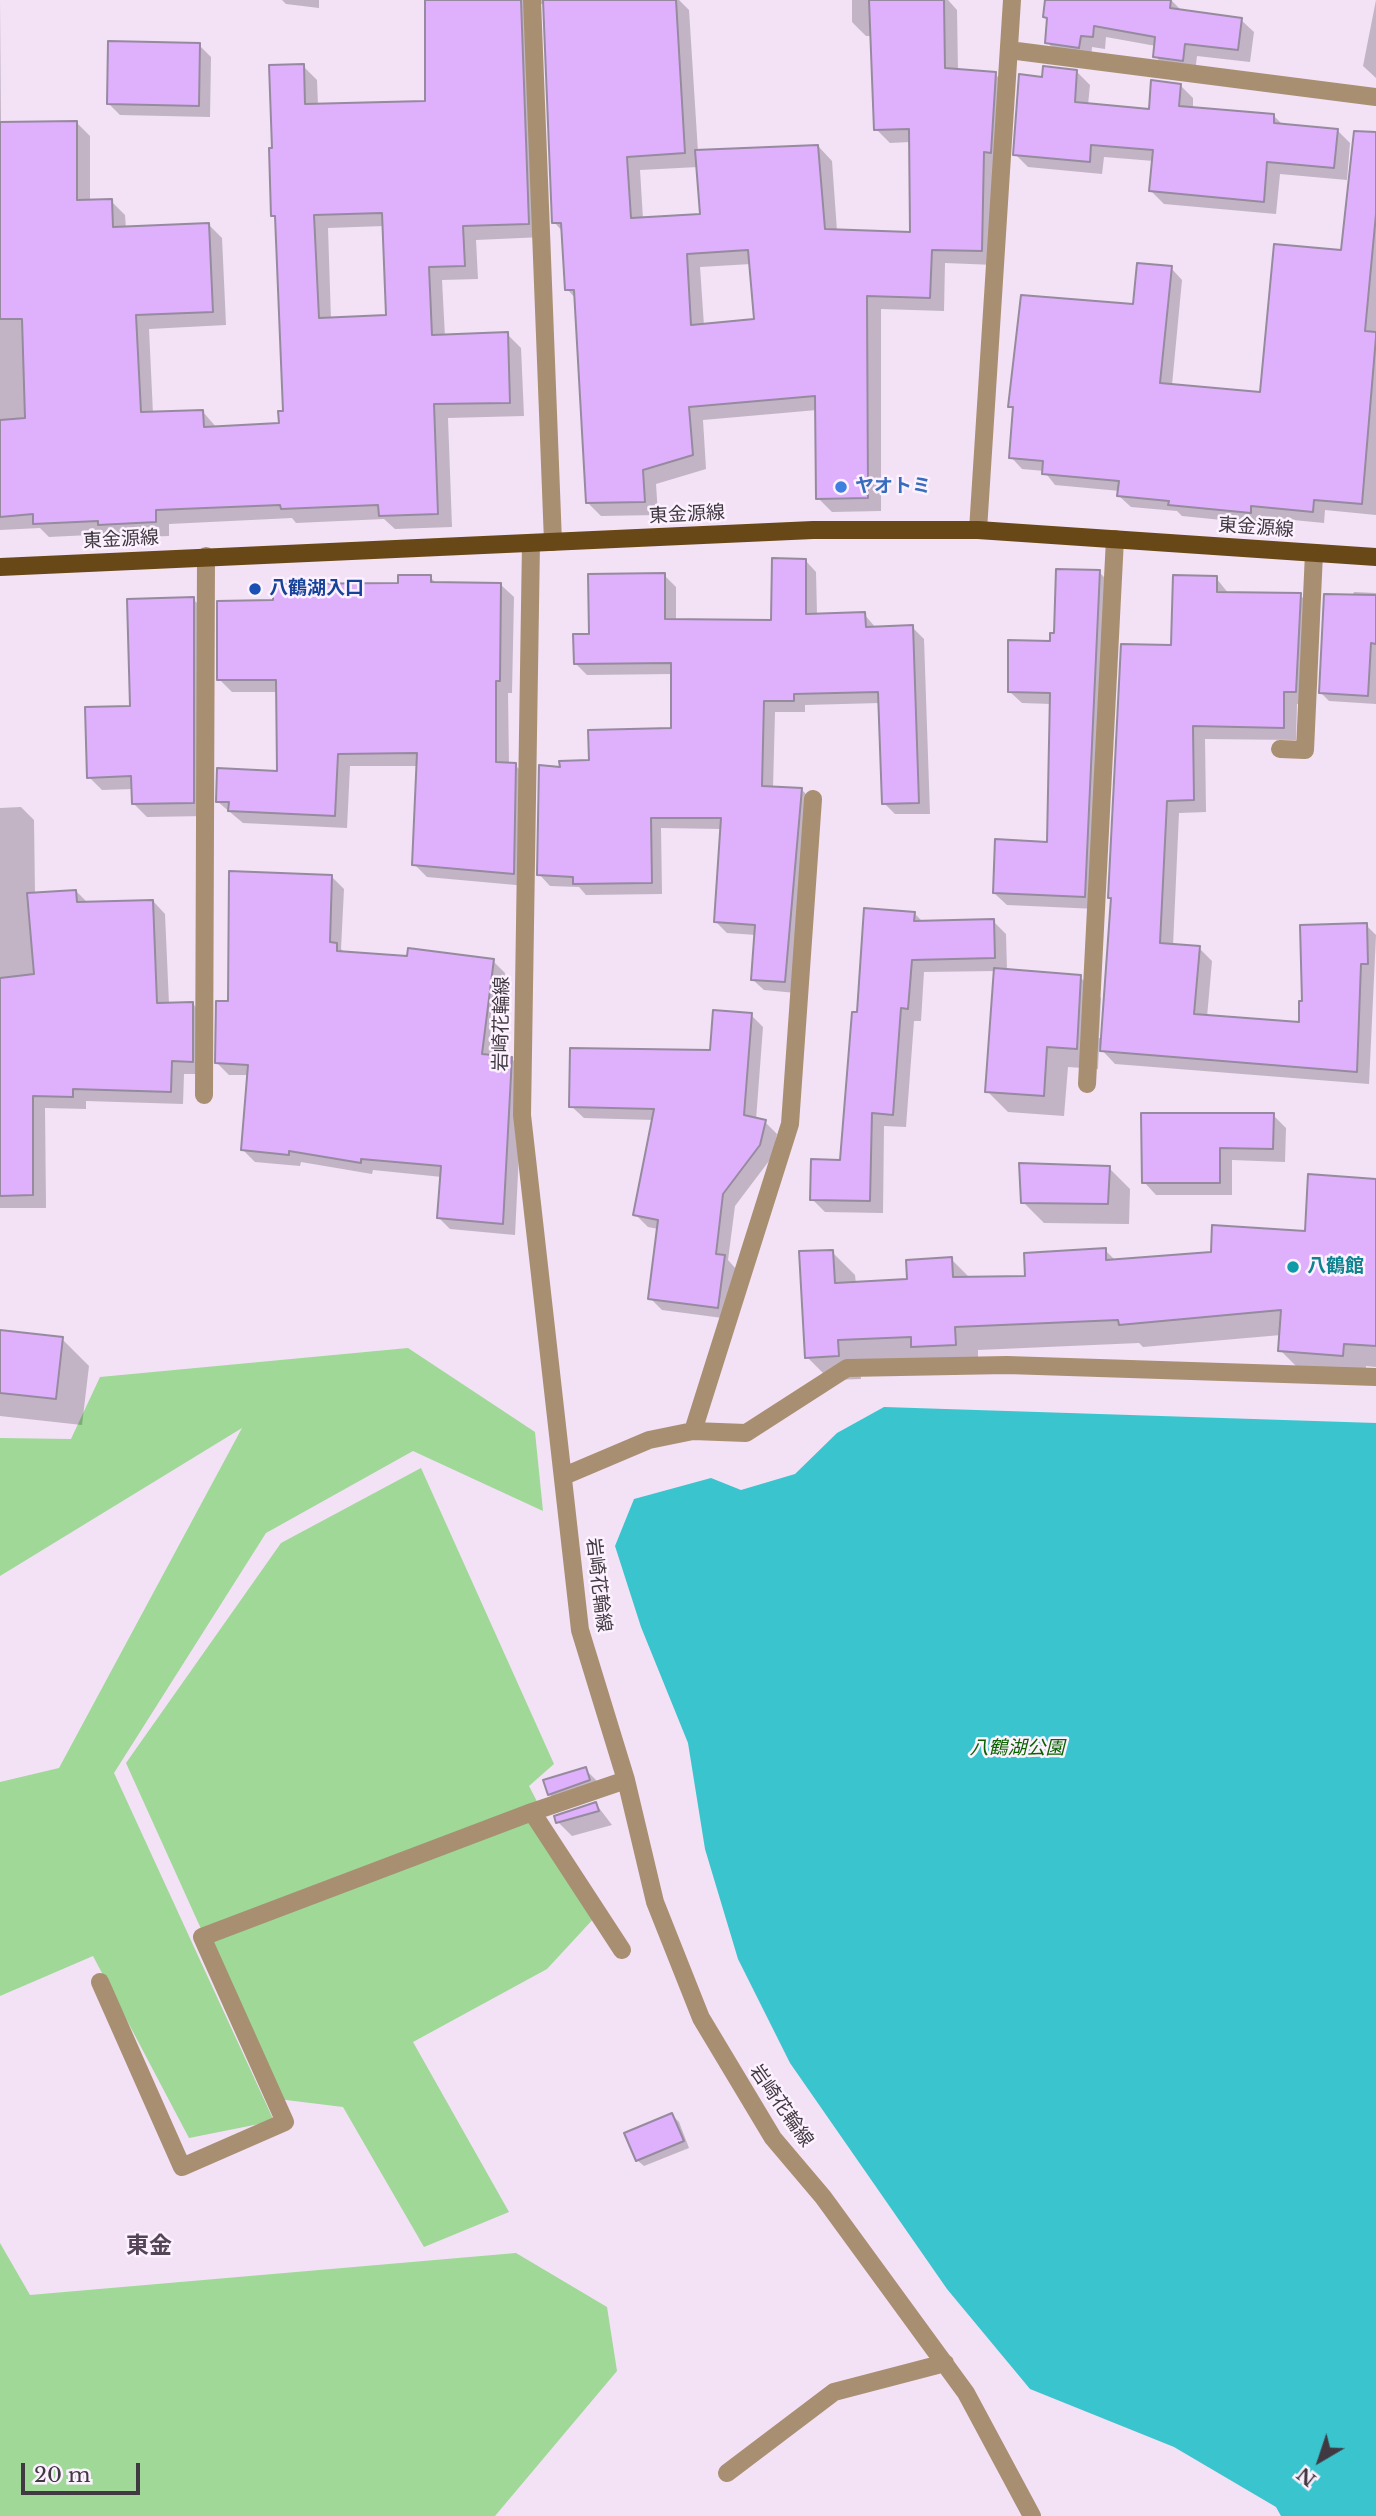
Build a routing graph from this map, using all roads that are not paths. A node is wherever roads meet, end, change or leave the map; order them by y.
1 (532, 0) edge
2 (1012, 0) edge
3 (1009, 50) junction
4 (1376, 97) edge
5 (978, 530) junction
6 (1115, 539) junction
7 (553, 542) junction
8 (531, 543) junction
9 (1314, 553) junction
10 (206, 556) junction
11 (1376, 557) edge
12 (0, 567) edge
13 (1280, 749) dead end
14 (813, 799) dead end
15 (1087, 1084) dead end
16 (204, 1095) dead end
17 (1376, 1377) edge
18 (693, 1431) junction
19 (564, 1476) junction
20 (626, 1780) junction
21 (532, 1812) junction
22 (622, 1950) dead end
23 (100, 1982) dead end
24 (945, 2363) junction
25 (727, 2473) dead end
26 (1032, 2516) edge

1 - 7 street
2 - 3 street
3 - 4 street
3 - 5 street
5 - 6 main road, 東金源線
5 - 7 main road, 東金源線
6 - 9 main road, 東金源線
6 - 15 street
7 - 8 main road, 東金源線
8 - 10 main road, 東金源線
8 - 19 street, 岩崎花輪線
9 - 11 main road, 東金源線
9 - 13 street
10 - 12 main road, 東金源線
10 - 16 street
14 - 18 street
17 - 18 street
18 - 19 street
19 - 20 street, 岩崎花輪線
20 - 21 street
20 - 24 street, 岩崎花輪線
21 - 22 street
21 - 23 street
24 - 25 street
24 - 26 street, 岩崎花輪線

